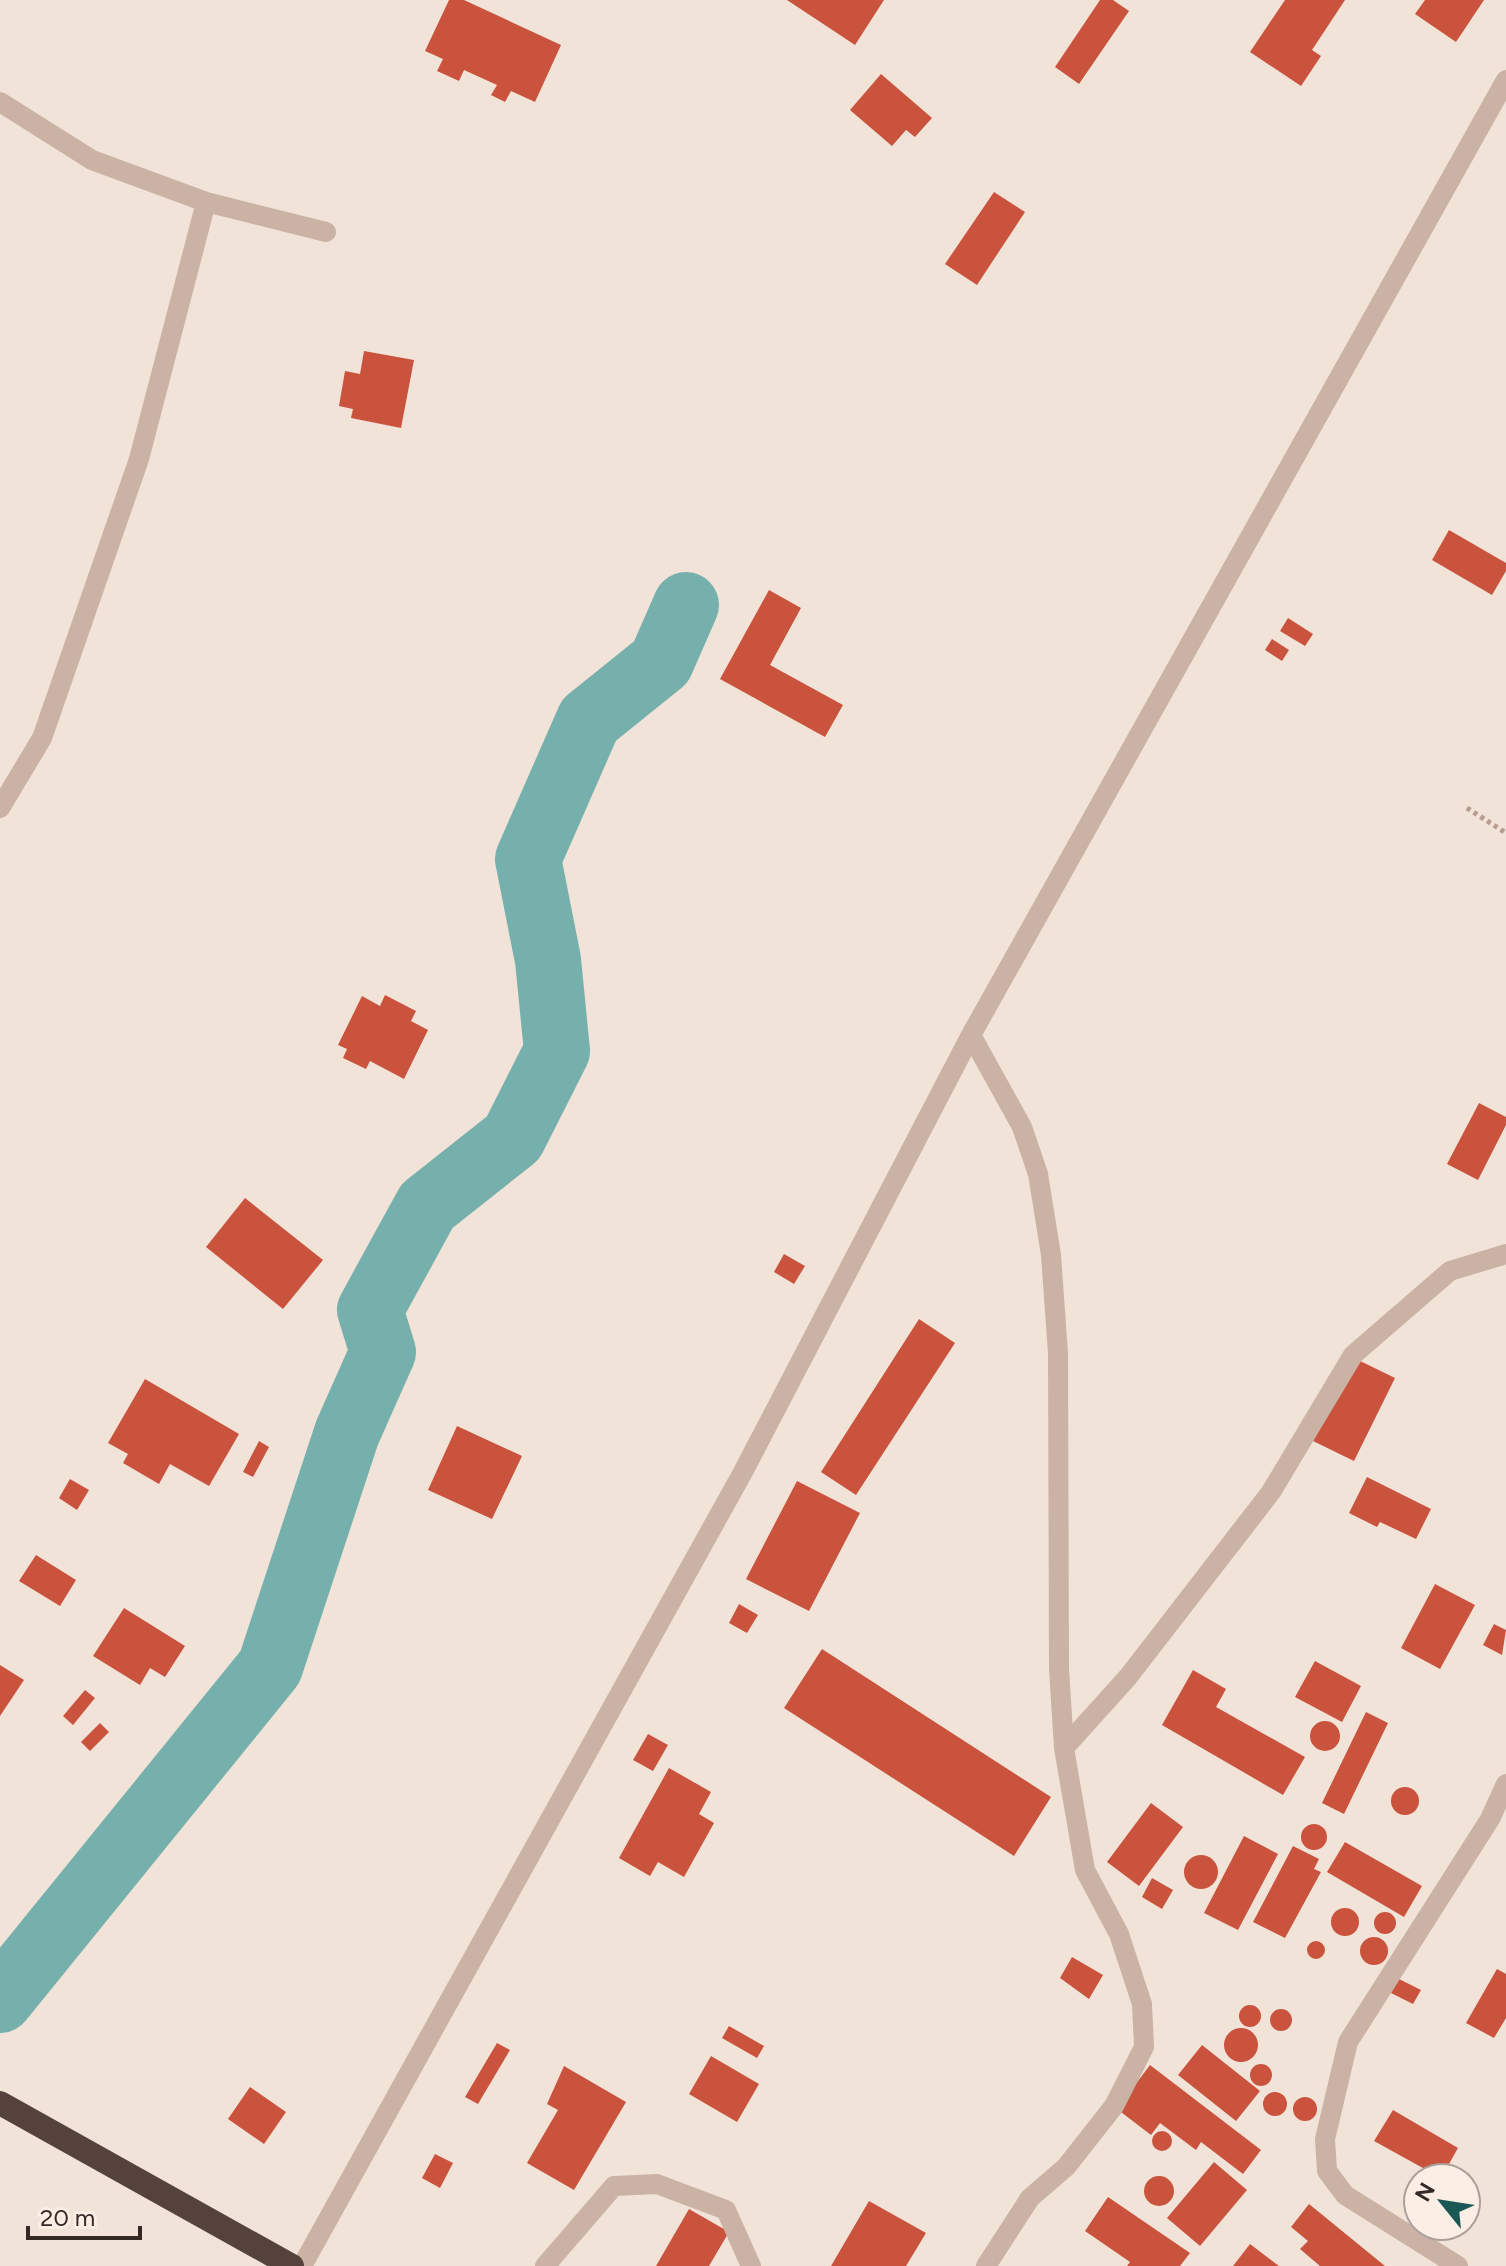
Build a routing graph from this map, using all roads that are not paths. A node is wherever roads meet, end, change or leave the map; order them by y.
1 (1506, 80) edge
2 (0, 102) edge
3 (206, 202) junction
4 (326, 232) dead end
5 (0, 808) edge
6 (971, 1035) junction
7 (1506, 1254) edge
8 (1064, 1748) junction
9 (1506, 1784) edge
10 (0, 2103) edge
11 (292, 2266) edge
12 (302, 2266) edge
13 (545, 2266) edge
14 (751, 2266) edge
15 (986, 2266) edge
16 (1458, 2266) edge

1 - 6 street
2 - 3 street
3 - 4 street
3 - 5 street
6 - 8 street
6 - 12 street
7 - 8 street
8 - 15 street
9 - 16 street
10 - 11 highway
13 - 14 street

